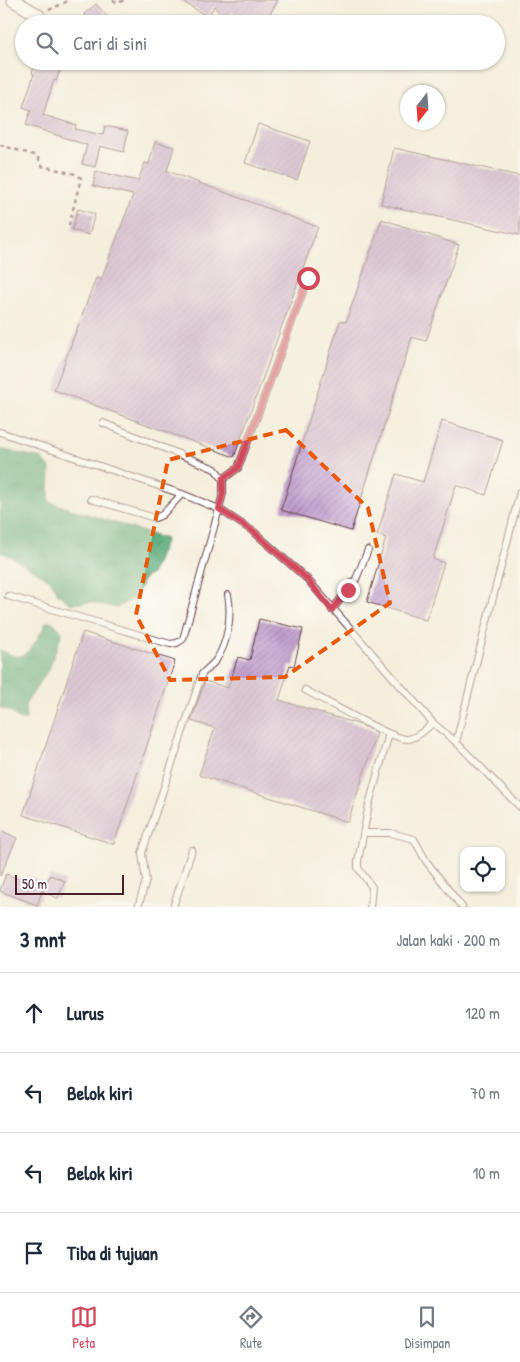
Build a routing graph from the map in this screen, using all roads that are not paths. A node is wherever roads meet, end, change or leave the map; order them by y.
1 (13, 0) edge
2 (38, 15) road end
3 (308, 278) dead end
4 (103, 423) dead end
5 (0, 432) edge
6 (223, 479) junction
7 (520, 492) edge
8 (182, 494) junction
9 (91, 499) dead end
10 (219, 509) junction
11 (368, 550) dead end
12 (228, 595) dead end
13 (8, 596) dead end
14 (332, 610) junction
15 (305, 690) dead end
16 (434, 723) junction
17 (389, 734) junction
18 (456, 742) junction
19 (520, 807) edge
20 (364, 833) junction
21 (192, 850) dead end
22 (138, 907) edge
23 (173, 907) edge
24 (370, 907) edge
25 (462, 907) edge

1 - 2 street
3 - 6 lane
4 - 6 lane
5 - 8 lane
6 - 10 lane
7 - 18 lane
8 - 9 lane
8 - 10 lane
10 - 13 lane
10 - 14 lane
11 - 14 lane
12 - 22 lane
14 - 16 lane
15 - 17 lane
16 - 17 lane
16 - 18 lane
17 - 20 lane
18 - 19 lane
20 - 24 lane
20 - 25 lane
21 - 23 lane

